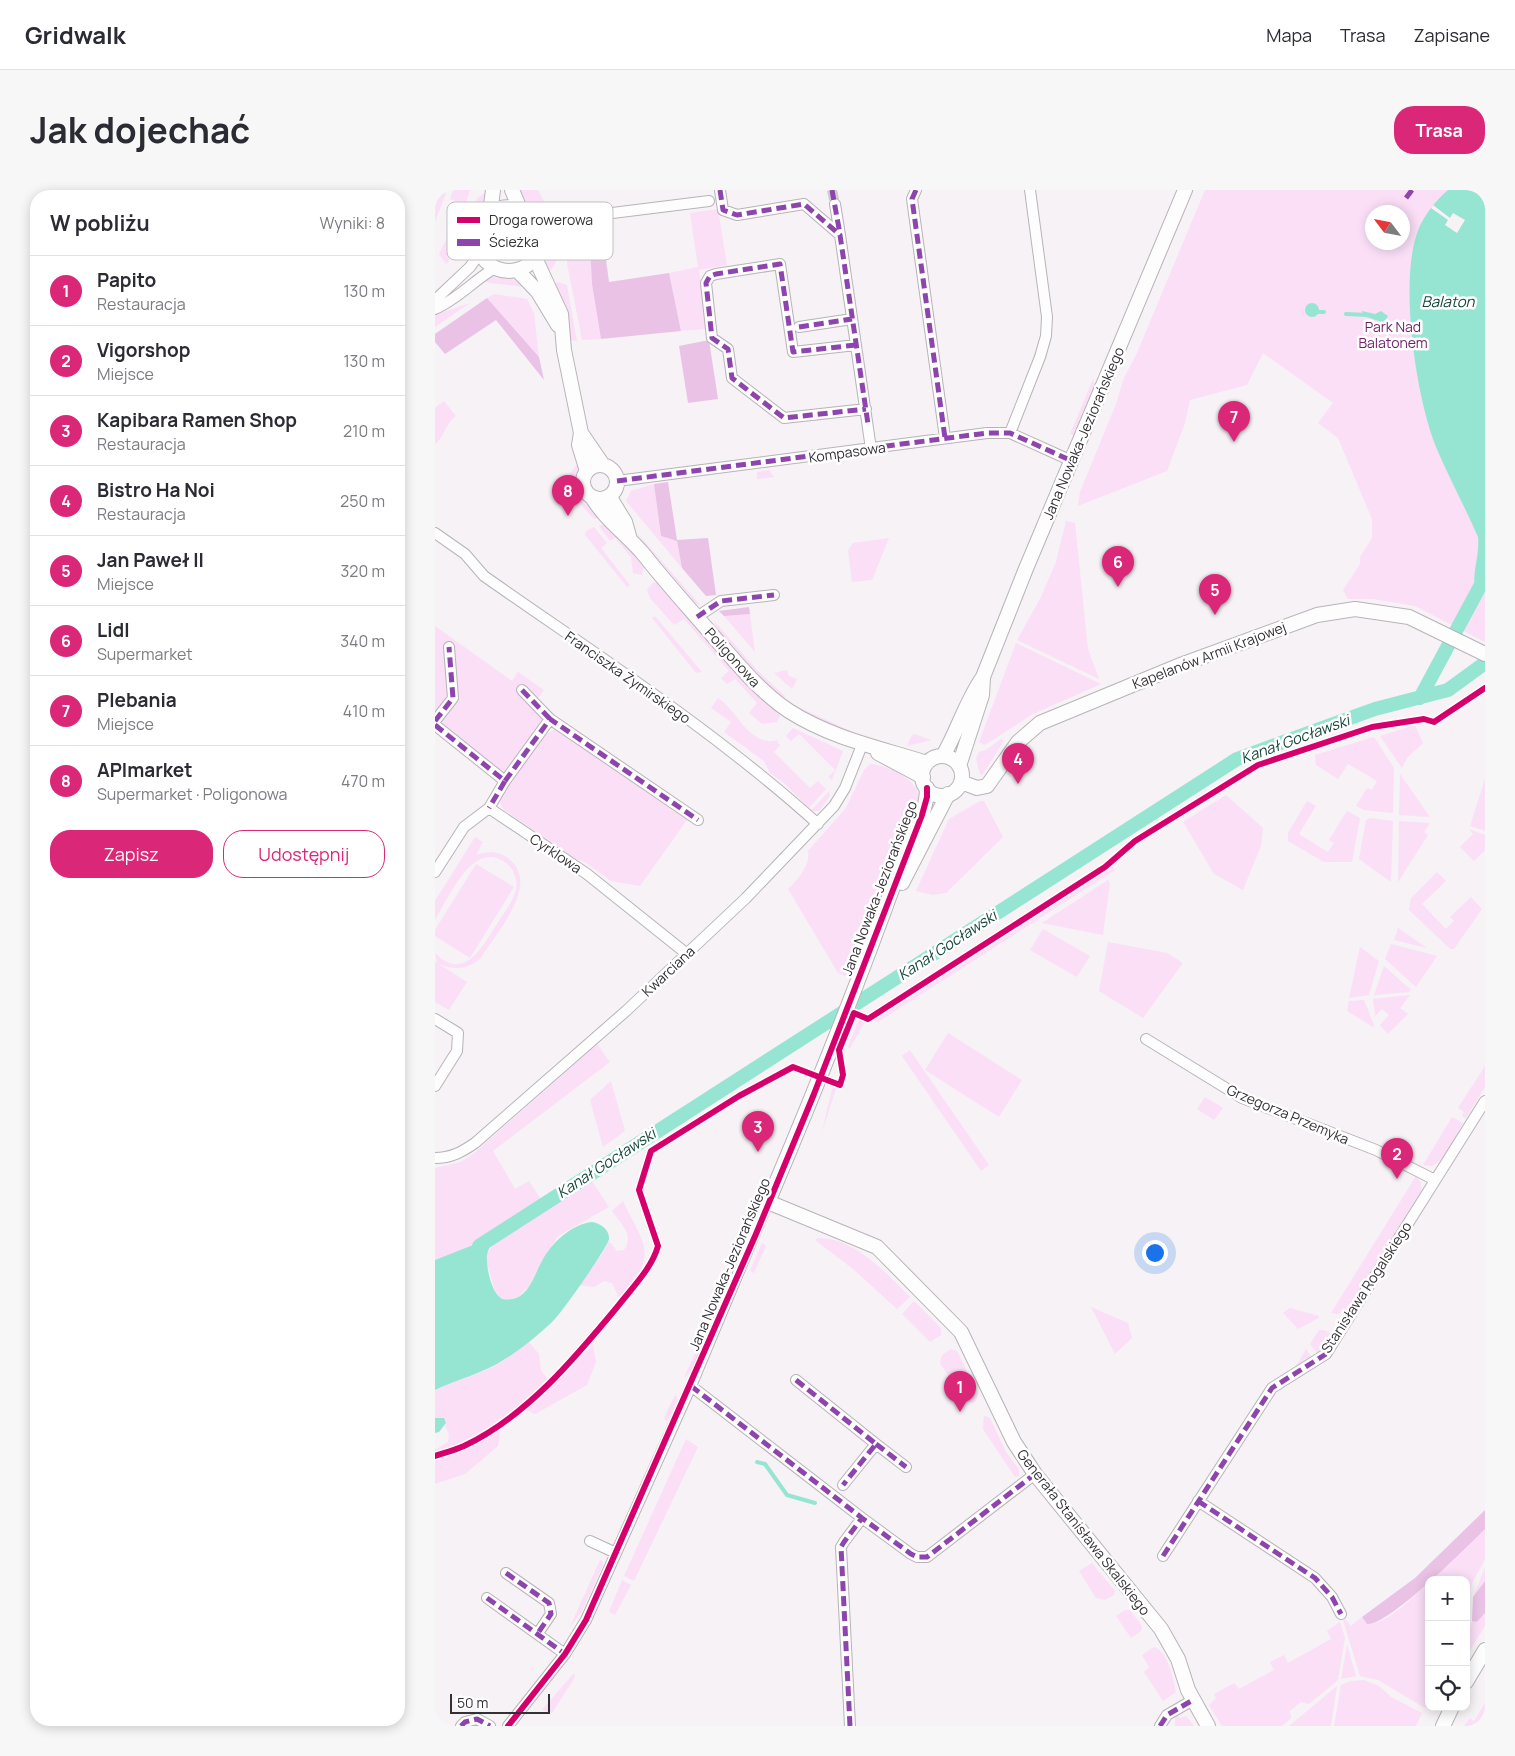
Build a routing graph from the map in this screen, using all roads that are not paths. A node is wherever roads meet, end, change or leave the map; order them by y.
1 (512, 190) edge
2 (720, 190) edge
3 (916, 190) edge
4 (1030, 190) edge
5 (1185, 190) edge
6 (709, 201) dead end
7 (517, 202) edge
8 (835, 204) tunnel mouth
9 (613, 213) edge
10 (840, 235) junction
11 (475, 260) edge
12 (487, 260) edge
13 (532, 260) edge
14 (536, 260) edge
15 (495, 268) junction
16 (517, 270) junction
17 (435, 300) edge
18 (435, 309) edge
19 (852, 319) junction
20 (799, 327) dead end
21 (561, 331) junction
22 (856, 345) junction
23 (866, 409) junction
24 (581, 433) junction
25 (1010, 433) junction
26 (945, 438) junction
27 (871, 449) junction
28 (1071, 461) junction
29 (603, 465) junction
30 (587, 471) junction
31 (617, 481) junction
32 (609, 496) junction
33 (592, 497) junction
34 (435, 533) edge
35 (629, 536) junction
36 (774, 595) dead end
37 (697, 617) junction
38 (449, 646) dead end
39 (1484, 653) edge
40 (983, 677) junction
41 (522, 690) dead end
42 (550, 719) junction
43 (435, 723) edge
44 (862, 745) junction
45 (943, 756) junction
46 (927, 762) junction
47 (959, 766) junction
48 (505, 781) junction
49 (961, 782) junction
50 (925, 783) junction
51 (948, 794) junction
52 (489, 808) junction
53 (698, 820) dead end
54 (818, 824) junction
55 (435, 872) edge
56 (886, 909) junction
57 (687, 954) junction
58 (435, 1018) edge
59 (1146, 1039) dead end
60 (435, 1086) edge
61 (1485, 1101) edge
62 (435, 1158) edge
63 (1435, 1180) junction
64 (768, 1202) junction
65 (797, 1380) dead end
66 (691, 1386) junction
67 (876, 1444) junction
68 (906, 1467) dead end
69 (1035, 1474) junction
70 (843, 1485) dead end
71 (1198, 1500) junction
72 (862, 1518) junction
73 (590, 1541) dead end
74 (616, 1553) junction
75 (1163, 1556) dead end
76 (506, 1572) dead end
77 (487, 1598) dead end
78 (1341, 1614) dead end
79 (537, 1633) junction
80 (1485, 1650) edge
81 (565, 1654) junction
82 (1470, 1675) edge
83 (1193, 1700) junction
84 (1450, 1711) edge
85 (461, 1726) edge
86 (490, 1726) edge
87 (508, 1726) edge
88 (850, 1726) edge
89 (1160, 1726) edge
90 (1208, 1726) edge
91 (1443, 1726) edge

1 - 7 street
2 - 10 street
3 - 26 street
4 - 25 street
5 - 28 street, Jana Nowaka-Jeziorańskiego
6 - 9 street
8 - 10 street
10 - 19 street
11 - 17 street
12 - 15 street
13 - 16 street
14 - 21 street
15 - 16 street
15 - 18 street
16 - 21 street
19 - 20 street
19 - 22 street
21 - 24 street
22 - 23 street
22 - 23 street
23 - 27 street
24 - 29 street
24 - 30 street
25 - 26 street, Kompasowa
25 - 28 street, Kompasowa
26 - 27 street, Kompasowa
27 - 31 street, Kompasowa
28 - 40 street, Jana Nowaka-Jeziorańskiego
29 - 30 street
29 - 31 street
30 - 33 street
31 - 32 street
32 - 33 street
32 - 35 street, Poligonowa
33 - 35 street, Poligonowa
34 - 54 street, Franciszka Żymirskiego
35 - 37 street, Poligonowa
36 - 37 street
37 - 44 street, Poligonowa
38 - 43 street
39 - 49 street, Kapelanów Armii Krajowej
40 - 45 street, Jana Nowaka-Jeziorańskiego
40 - 47 street, Jana Nowaka-Jeziorańskiego
41 - 42 street
42 - 48 street
42 - 53 street
43 - 48 street
44 - 46 street, Poligonowa
44 - 50 street, Poligonowa
44 - 54 street, Kwarciana
45 - 46 street
45 - 47 street
46 - 50 street
47 - 49 street
48 - 52 street
49 - 51 street
50 - 51 street
50 - 56 street, Jana Nowaka-Jeziorańskiego
51 - 56 street, Jana Nowaka-Jeziorańskiego
52 - 55 street
52 - 57 street, Cyrklowa
54 - 57 street, Kwarciana
56 - 64 street, Jana Nowaka-Jeziorańskiego
57 - 62 street, Kwarciana
58 - 60 street
59 - 63 street, Grzegorza Przemyka
61 - 63 street, Stanisława Rogalskiego
63 - 71 street, Stanisława Rogalskiego
64 - 66 street, Jana Nowaka-Jeziorańskiego
64 - 69 street, Generała Stanisława Skalskiego
65 - 67 street
66 - 72 street
66 - 74 street, Jana Nowaka-Jeziorańskiego
67 - 68 street
67 - 70 street
69 - 72 street
69 - 83 street, Generała Stanisława Skalskiego
71 - 75 street, Stanisława Rogalskiego
71 - 78 street
72 - 88 street
73 - 74 street
74 - 81 street, Jana Nowaka-Jeziorańskiego
76 - 79 street
77 - 79 street
79 - 81 street
80 - 82 street
81 - 87 street, Jana Nowaka-Jeziorańskiego
83 - 89 street
83 - 90 street, Generała Stanisława Skalskiego
84 - 91 street
85 - 86 street

